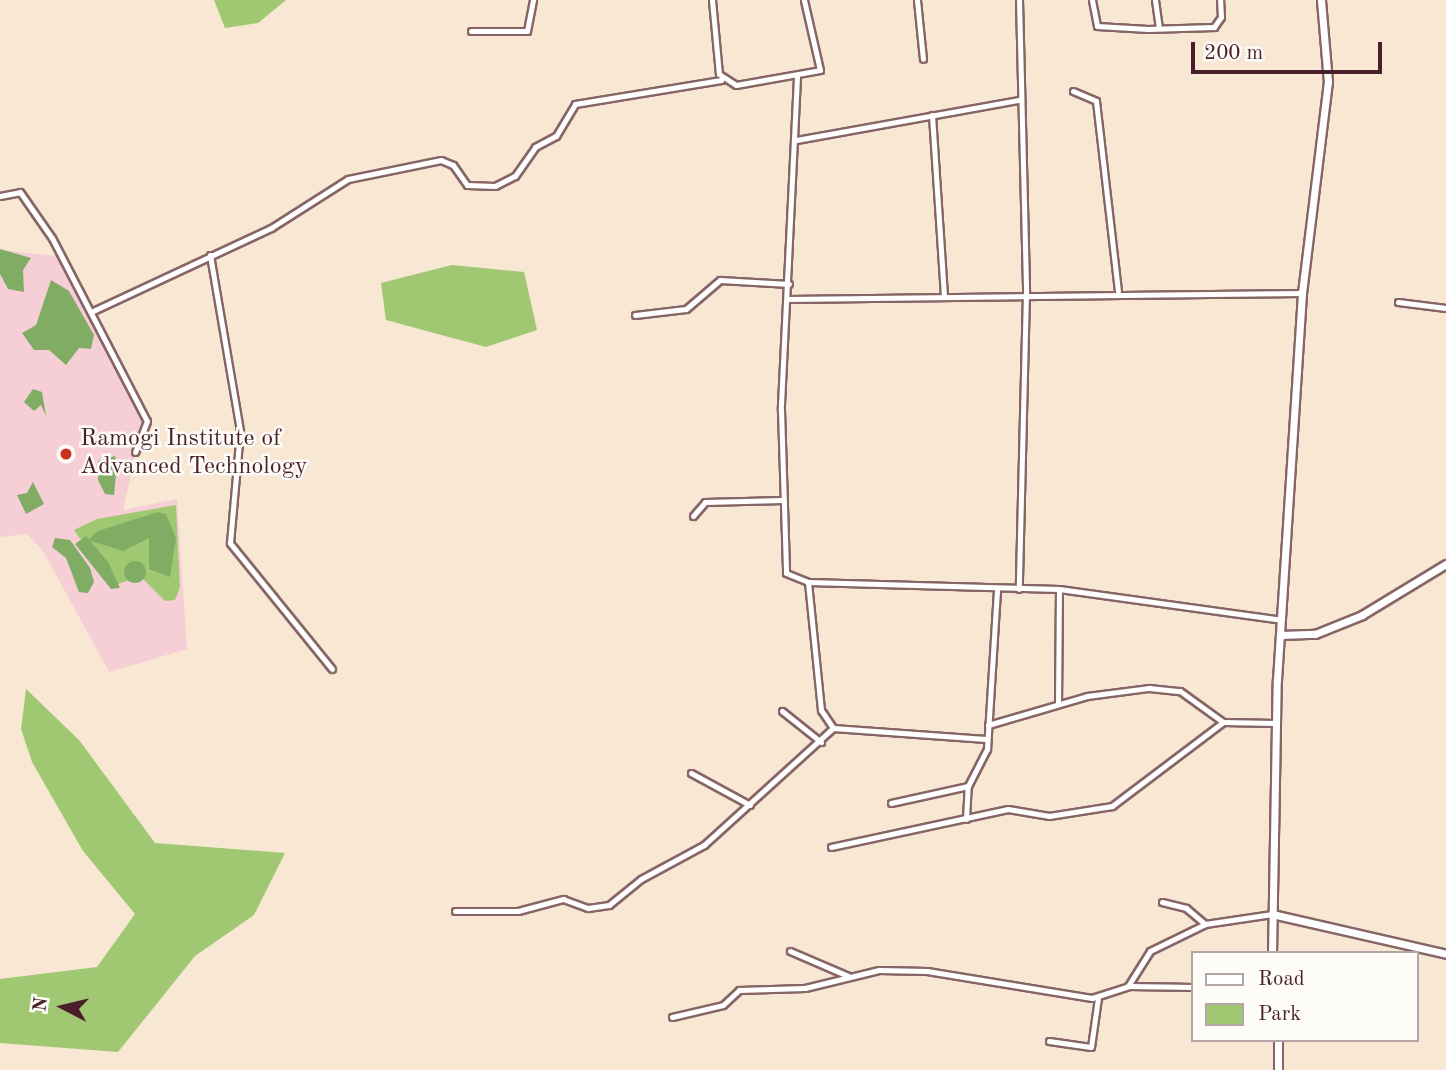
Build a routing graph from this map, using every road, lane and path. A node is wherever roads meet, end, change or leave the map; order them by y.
1 (533, 0) edge
2 (712, 0) edge
3 (804, 0) edge
4 (917, 0) edge
5 (1019, 0) edge
6 (1091, 0) edge
7 (1155, 0) edge
8 (1220, 0) edge
9 (1321, 0) edge
10 (1159, 28) junction
11 (471, 31) dead end
12 (923, 59) dead end
13 (797, 77) junction
14 (721, 80) junction
15 (1073, 91) dead end
16 (1020, 100) junction
17 (932, 115) junction
18 (796, 140) junction
19 (0, 196) edge
20 (210, 255) junction
21 (789, 285) junction
22 (1118, 291) junction
23 (1026, 292) junction
24 (1302, 292) junction
25 (944, 295) junction
26 (788, 299) junction
27 (1398, 302) dead end
28 (1446, 309) edge
29 (91, 312) junction
30 (635, 315) dead end
31 (135, 452) dead end
32 (783, 500) junction
33 (693, 516) dead end
34 (1446, 564) edge
35 (808, 582) junction
36 (997, 589) junction
37 (1019, 589) junction
38 (1059, 589) junction
39 (1281, 620) junction
40 (1281, 635) junction
41 (332, 669) dead end
42 (1058, 704) junction
43 (782, 711) dead end
44 (1223, 722) junction
45 (1275, 723) junction
46 (988, 725) junction
47 (833, 728) junction
48 (986, 739) junction
49 (821, 742) junction
50 (691, 773) dead end
51 (968, 786) junction
52 (891, 803) dead end
53 (750, 805) junction
54 (966, 819) junction
55 (831, 847) dead end
56 (1163, 902) dead end
57 (455, 911) dead end
58 (1272, 914) junction
59 (1205, 924) junction
60 (790, 951) dead end
61 (1272, 951) edge
62 (1446, 954) edge
63 (848, 976) junction
64 (1128, 986) junction
65 (1190, 987) edge
66 (1098, 998) junction
67 (672, 1017) dead end
68 (1049, 1041) dead end
69 (1278, 1042) edge
70 (1278, 1070) edge

1 - 11 street
2 - 14 street
3 - 13 street
4 - 12 street
5 - 16 street
6 - 10 street
7 - 10 street
8 - 10 street
9 - 24 main road
13 - 14 street
13 - 18 street
14 - 20 street
15 - 22 street
16 - 17 street
16 - 23 street
17 - 18 street
17 - 25 street
18 - 21 street
19 - 29 street
20 - 29 street
20 - 41 street
21 - 26 street
21 - 30 street
22 - 23 street
22 - 24 street
23 - 25 street
23 - 37 street
24 - 39 main road
25 - 26 street
26 - 32 street
27 - 28 street
29 - 31 street
32 - 33 street
32 - 35 street
34 - 40 main road
35 - 36 street
35 - 47 street
36 - 37 street
36 - 46 street
37 - 38 street
38 - 39 street
38 - 42 street
39 - 40 main road
40 - 45 main road
42 - 44 street
42 - 46 street
43 - 49 street
44 - 45 street
44 - 54 street
45 - 58 main road
46 - 48 street
47 - 48 street
47 - 49 street
48 - 51 street
49 - 53 street
50 - 53 street
51 - 52 street
51 - 54 street
53 - 57 street
54 - 55 street
56 - 59 street
58 - 59 street
58 - 61 main road
58 - 62 main road
59 - 64 street
60 - 63 street
63 - 66 street
63 - 67 street
64 - 65 street
64 - 66 street
66 - 68 street
69 - 70 main road

